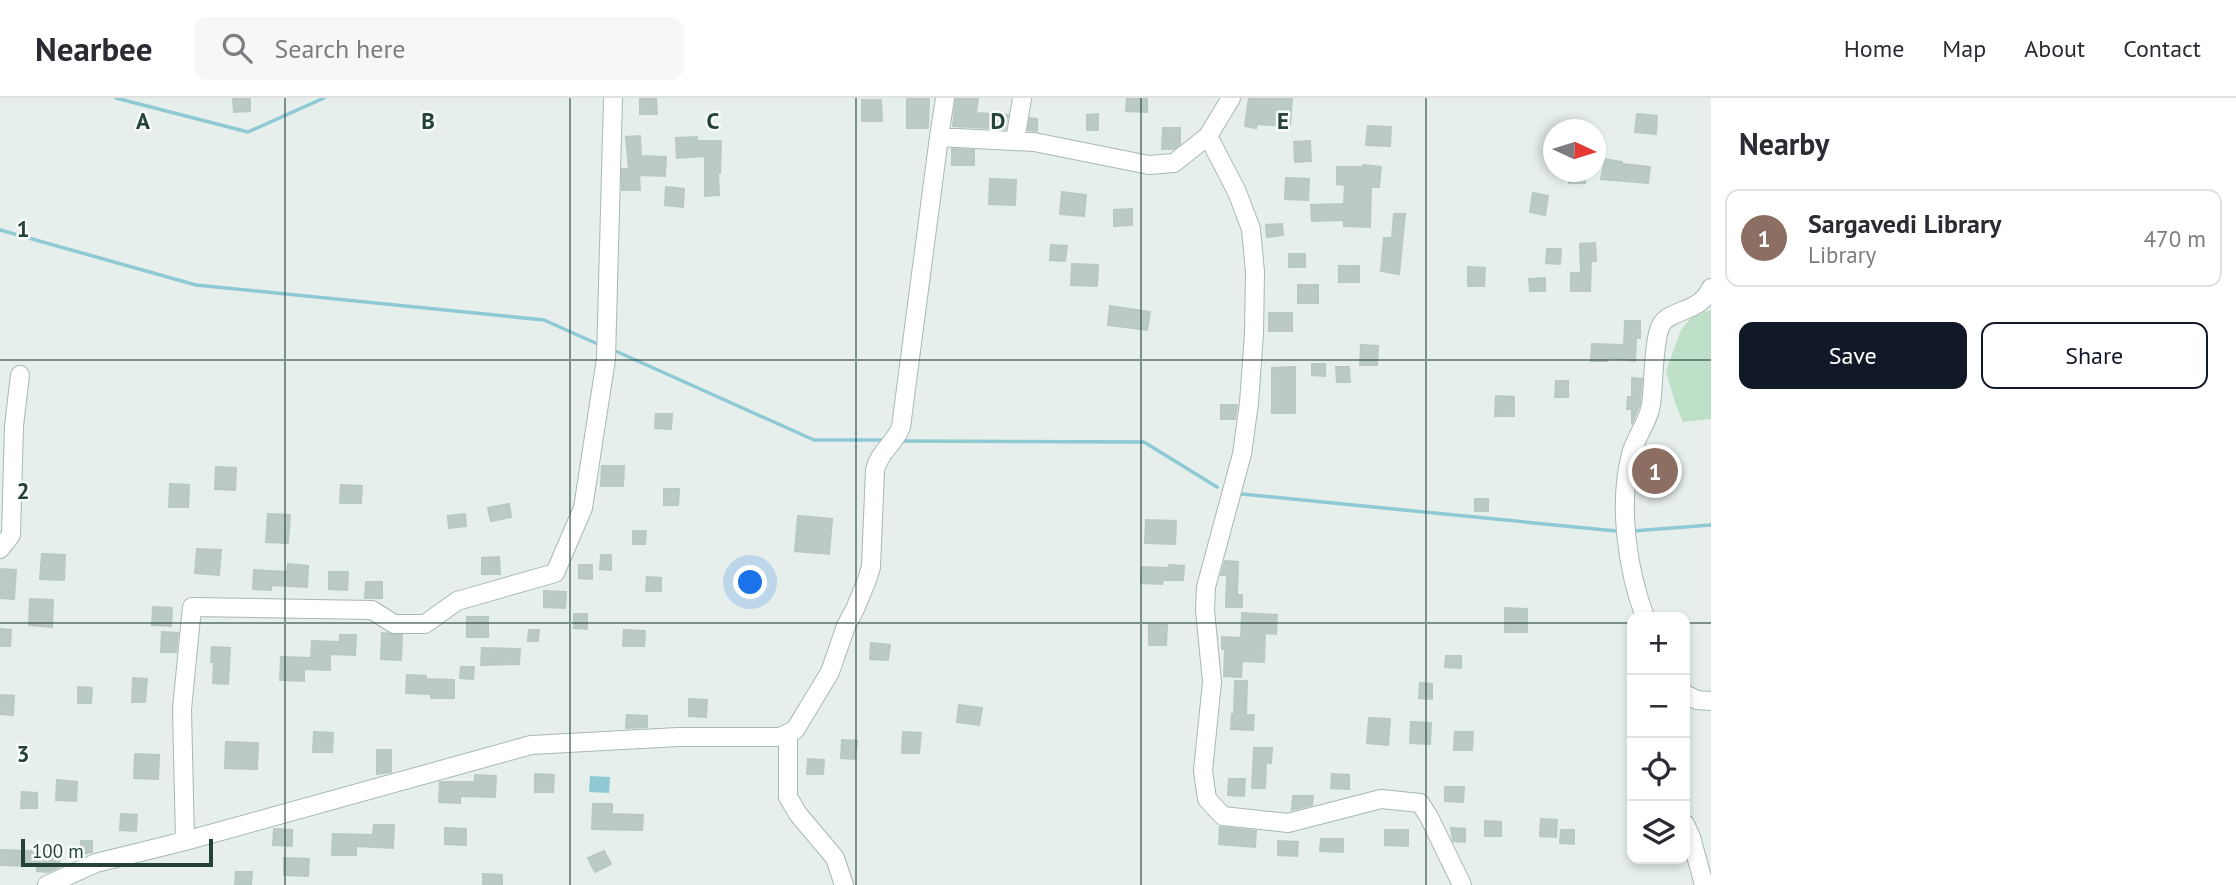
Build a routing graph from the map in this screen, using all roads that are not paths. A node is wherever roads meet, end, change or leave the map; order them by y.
1 (612, 98) edge
2 (946, 98) edge
3 (1022, 98) edge
4 (1231, 98) edge
5 (1208, 136) junction
6 (939, 137) junction
7 (1015, 141) junction
8 (1711, 288) edge
9 (20, 374) dead end
10 (0, 549) edge
11 (1644, 612) edge
12 (1690, 697) edge
13 (1711, 701) edge
14 (788, 733) junction
15 (1690, 835) edge
16 (185, 841) junction
17 (47, 885) edge
18 (844, 885) edge
19 (1462, 885) edge
20 (1704, 885) edge

1 - 16 street
2 - 6 street
3 - 7 street
4 - 5 street
5 - 7 street
5 - 19 street
6 - 7 street
6 - 14 street
8 - 11 street
9 - 10 street
12 - 13 street
14 - 16 street
14 - 18 street
15 - 20 street
16 - 17 street

